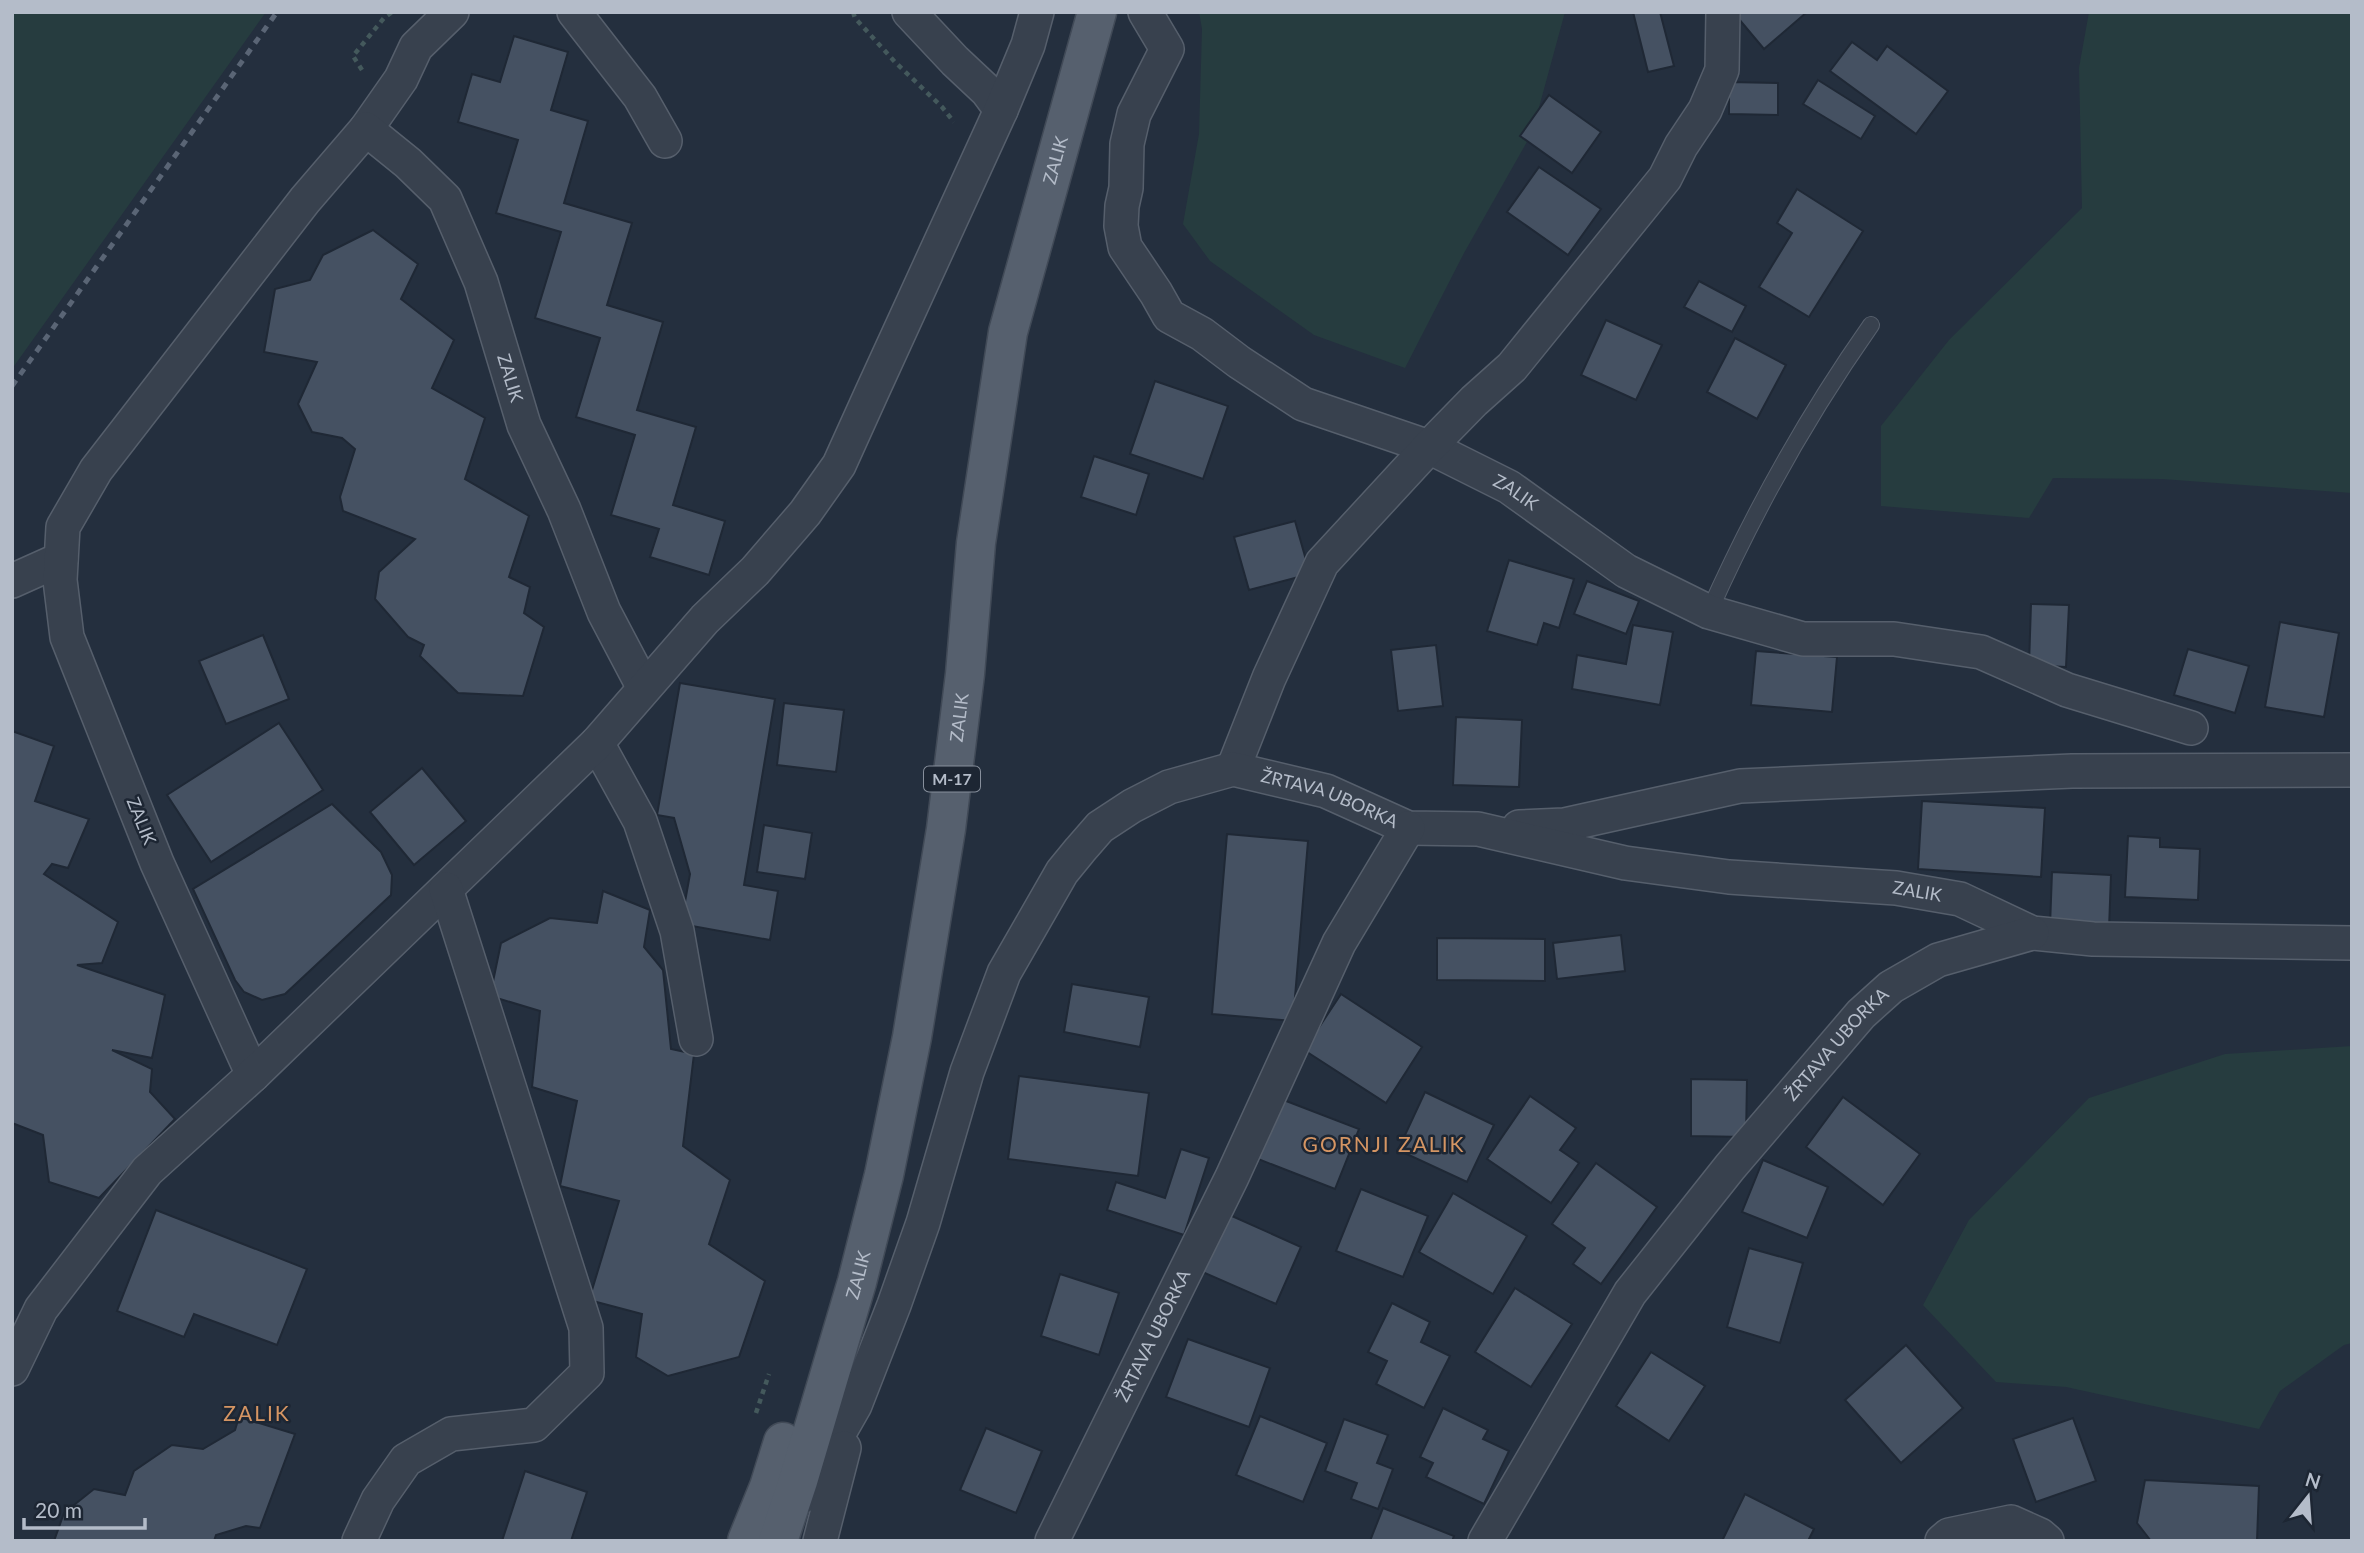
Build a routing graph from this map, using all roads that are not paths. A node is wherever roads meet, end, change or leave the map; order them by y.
1 (452, 12) edge
2 (574, 12) edge
3 (909, 12) edge
4 (1037, 12) edge
5 (1097, 12) edge
6 (1145, 12) edge
7 (1723, 12) edge
8 (1001, 110) junction
9 (366, 129) junction
10 (665, 141) dead end
11 (1871, 325) dead end
12 (1429, 447) junction
13 (61, 559) junction
14 (12, 581) edge
15 (1709, 612) junction
16 (644, 688) junction
17 (2191, 728) dead end
18 (597, 744) junction
19 (1233, 769) junction
20 (2352, 770) edge
21 (1408, 828) junction
22 (1478, 830) junction
23 (446, 889) junction
24 (2032, 933) junction
25 (2352, 943) edge
26 (696, 1039) dead end
27 (253, 1074) junction
28 (12, 1369) edge
29 (855, 1405) junction
30 (769, 1538) edge
31 (359, 1541) edge
32 (820, 1541) edge
33 (1052, 1541) edge
34 (1485, 1541) edge
35 (1942, 1541) edge
36 (2047, 1541) edge

1 - 9 street, ZALIK
2 - 10 street
3 - 8 street
4 - 8 street
5 - 30 main road, ZALIK / M-17
6 - 12 street, ZALIK
7 - 12 street
8 - 16 street
9 - 13 street, ZALIK
9 - 16 street, ZALIK
11 - 15 lane
12 - 15 street, ZALIK
12 - 19 street
13 - 14 street
13 - 27 street, ZALIK
15 - 17 street, ZALIK
16 - 18 street
18 - 23 street
18 - 26 street
19 - 21 street, ŽRTAVA UBORKA
19 - 29 street, ŽRTAVA UBORKA
20 - 22 street, ZALIK
21 - 22 street, ZALIK
21 - 33 street, ŽRTAVA UBORKA
22 - 24 street, ZALIK
23 - 27 street
23 - 31 street
24 - 25 street, ZALIK
24 - 34 street, ŽRTAVA UBORKA
27 - 28 street
29 - 30 street, ŽRTAVA UBORKA
29 - 32 street, ŽRTAVA UBORKA
35 - 36 street

